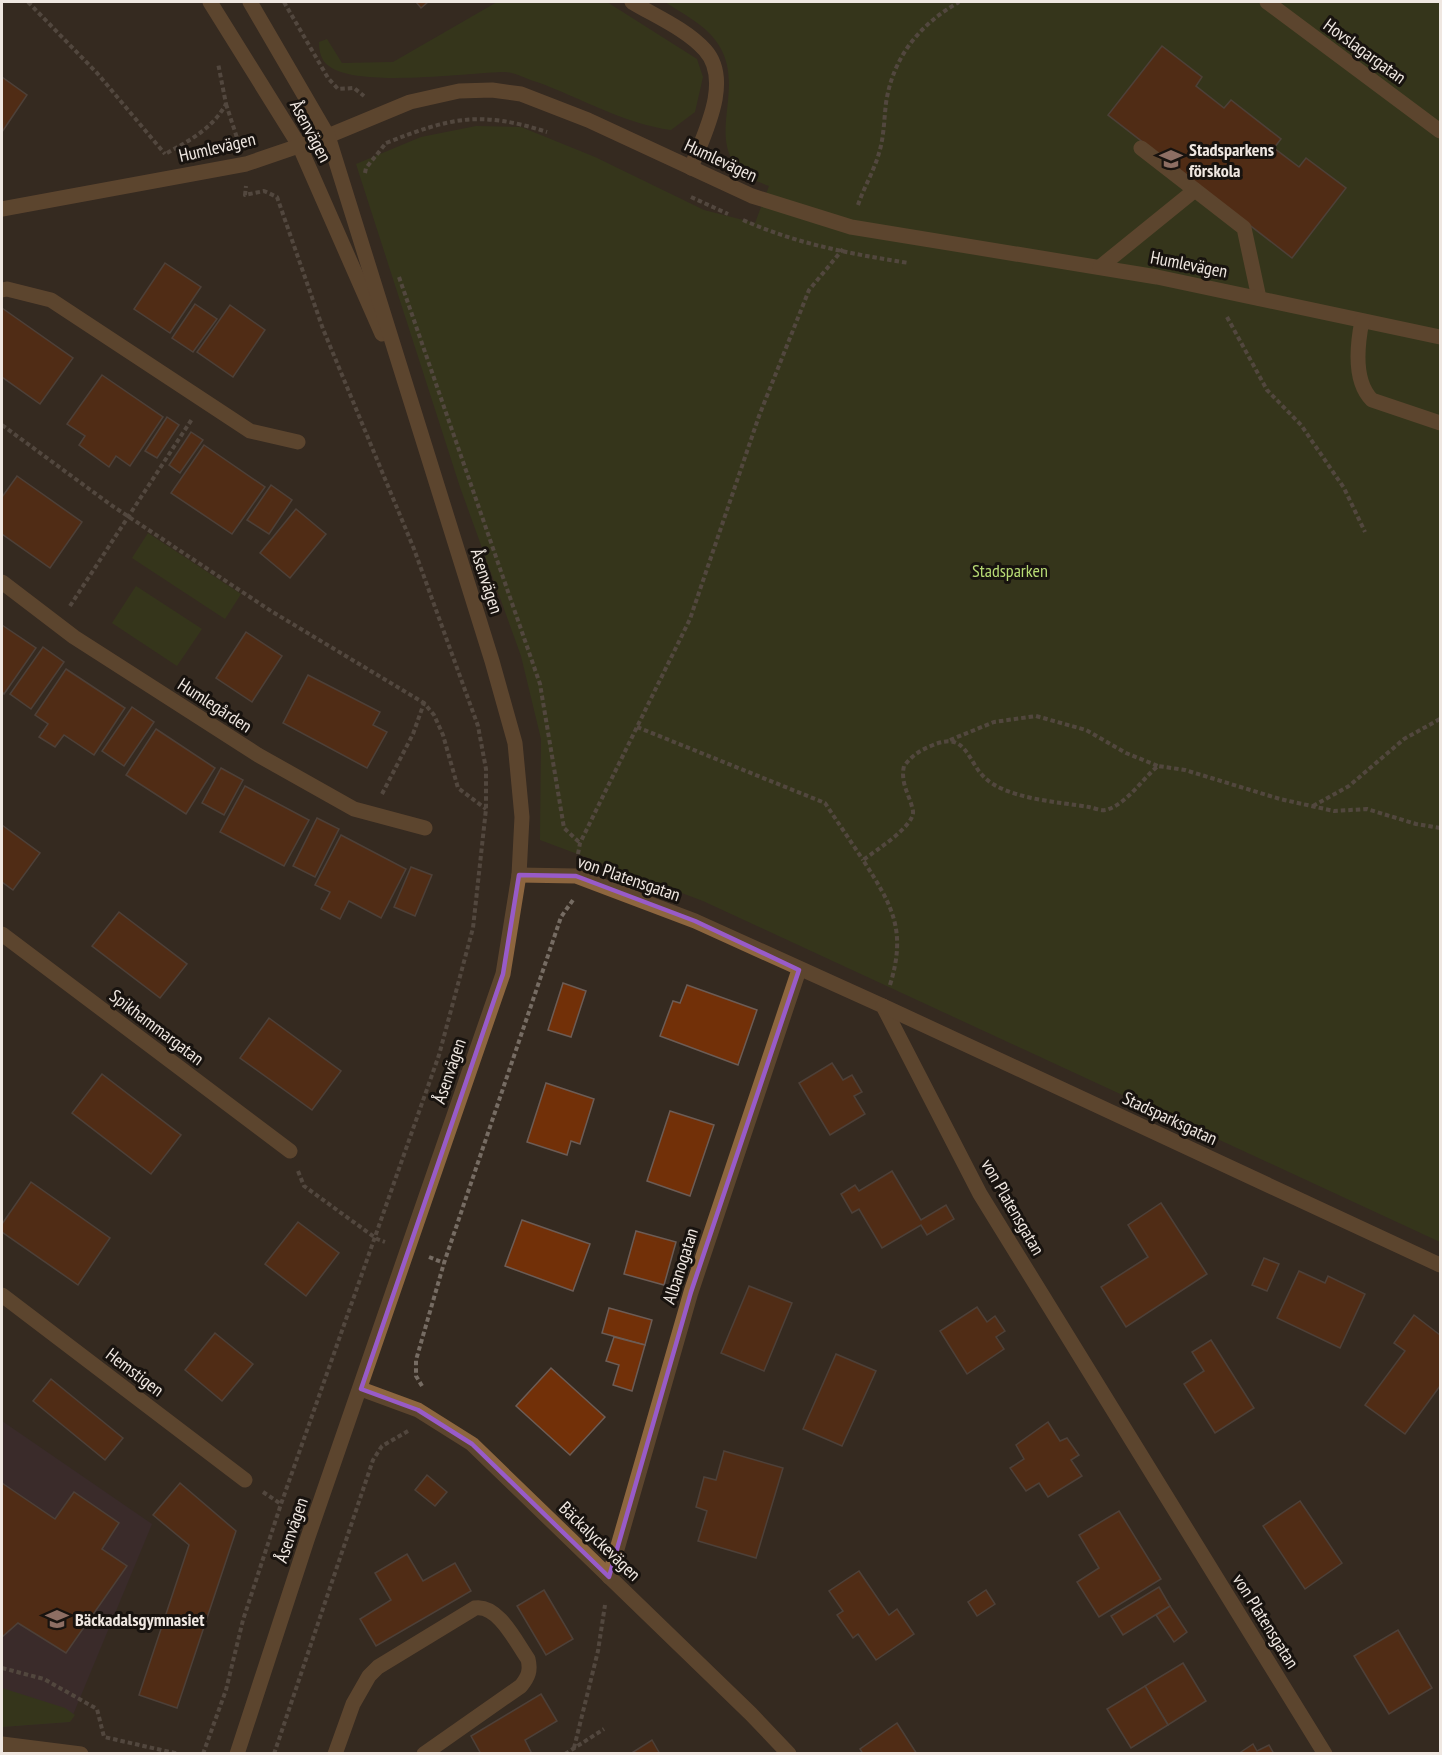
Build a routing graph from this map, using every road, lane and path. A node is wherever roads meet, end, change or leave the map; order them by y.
1 (28, 2) edge
2 (210, 2) edge
3 (250, 2) edge
4 (284, 2) edge
5 (632, 2) edge
6 (959, 2) edge
7 (1267, 2) edge
8 (222, 75) dead end
9 (226, 104) junction
10 (375, 116) junction
11 (1440, 131) edge
12 (328, 136) junction
13 (299, 145) junction
14 (1141, 148) dead end
15 (165, 154) junction
16 (153, 157) dead end
17 (246, 164) junction
18 (691, 168) junction
19 (365, 176) dead end
20 (1195, 190) junction
21 (2, 209) edge
22 (851, 227) junction
23 (396, 266) dead end
24 (1100, 267) junction
25 (2, 290) edge
26 (1259, 298) junction
27 (1225, 313) dead end
28 (1362, 321) junction
29 (1440, 337) edge
30 (405, 386) junction
31 (204, 400) junction
32 (1440, 423) edge
33 (2, 425) edge
34 (298, 442) dead end
35 (129, 516) junction
36 (1365, 532) dead end
37 (2, 582) edge
38 (58, 624) junction
39 (424, 703) junction
40 (1440, 719) edge
41 (637, 727) junction
42 (949, 740) junction
43 (1158, 766) junction
44 (1313, 806) junction
45 (486, 809) junction
46 (372, 814) junction
47 (425, 828) dead end
48 (1440, 828) edge
49 (580, 843) junction
50 (578, 850) dead end
51 (864, 860) junction
52 (519, 875) junction
53 (572, 904) dead end
54 (2, 934) edge
55 (799, 970) junction
56 (883, 1006) junction
57 (290, 1151) joint
58 (377, 1239) junction
59 (1440, 1265) edge
60 (2, 1295) edge
61 (361, 1389) junction
62 (418, 1410) junction
63 (245, 1480) dead end
64 (609, 1576) junction
65 (603, 1623) dead end
66 (2, 1668) edge
67 (604, 1729) dead end
68 (2, 1744) edge
69 (574, 1748) junction
70 (72, 1753) edge
71 (179, 1754) edge
72 (203, 1754) edge
73 (237, 1754) edge
74 (274, 1754) edge
75 (335, 1754) edge
76 (423, 1754) edge
77 (565, 1754) edge
78 (789, 1754) edge
79 (1325, 1754) edge

1 - 15 path
2 - 13 street, Åsenvägen
3 - 12 street, Åsenvägen
4 - 10 path
5 - 18 street
6 - 22 path
7 - 11 street, Hovslagargatan
8 - 9 path
9 - 15 path
9 - 17 path
10 - 12 street, Humlevägen
10 - 18 street, Humlevägen
10 - 19 path
12 - 13 street, Humlevägen
12 - 30 street, Åsenvägen
13 - 17 street, Humlevägen
13 - 30 street, Åsenvägen
14 - 20 street
15 - 16 path
17 - 21 street, Humlevägen
17 - 45 path
18 - 22 street, Humlevägen
20 - 24 street
20 - 26 street
22 - 24 street, Humlevägen
22 - 41 path
23 - 49 path
24 - 26 street, Humlevägen
25 - 31 street
26 - 28 street, Humlevägen
27 - 36 path
28 - 29 street, Humlevägen
28 - 32 street
30 - 52 street, Åsenvägen
31 - 34 street
31 - 35 path
33 - 35 path
35 - 38 path
35 - 39 path
37 - 38 street, Humlegården
38 - 46 street, Humlegården
39 - 45 path
39 - 46 path
40 - 44 path
41 - 49 path
41 - 51 path
42 - 43 path
42 - 43 path
42 - 51 path
43 - 44 path
44 - 48 path
45 - 58 path
46 - 47 street, Humlegården
49 - 50 path
51 - 56 path
52 - 55 street, von Platensgatan
52 - 61 street, Åsenvägen
53 - 62 path
54 - 57 street, Spikhammargatan
55 - 56 street, von Platensgatan
55 - 64 street, Albanogatan
56 - 59 street, Stadsparksgatan
56 - 79 street, von Platensgatan
57 - 58 path
58 - 72 path
60 - 63 street, Hemstigen
61 - 62 street, Bäckalyckevägen
61 - 73 street, Åsenvägen
62 - 64 street, Bäckalyckevägen
62 - 74 path
64 - 78 street, Bäckalyckevägen
65 - 69 path
66 - 71 path
67 - 69 path
68 - 70 street
69 - 77 path
75 - 76 street

